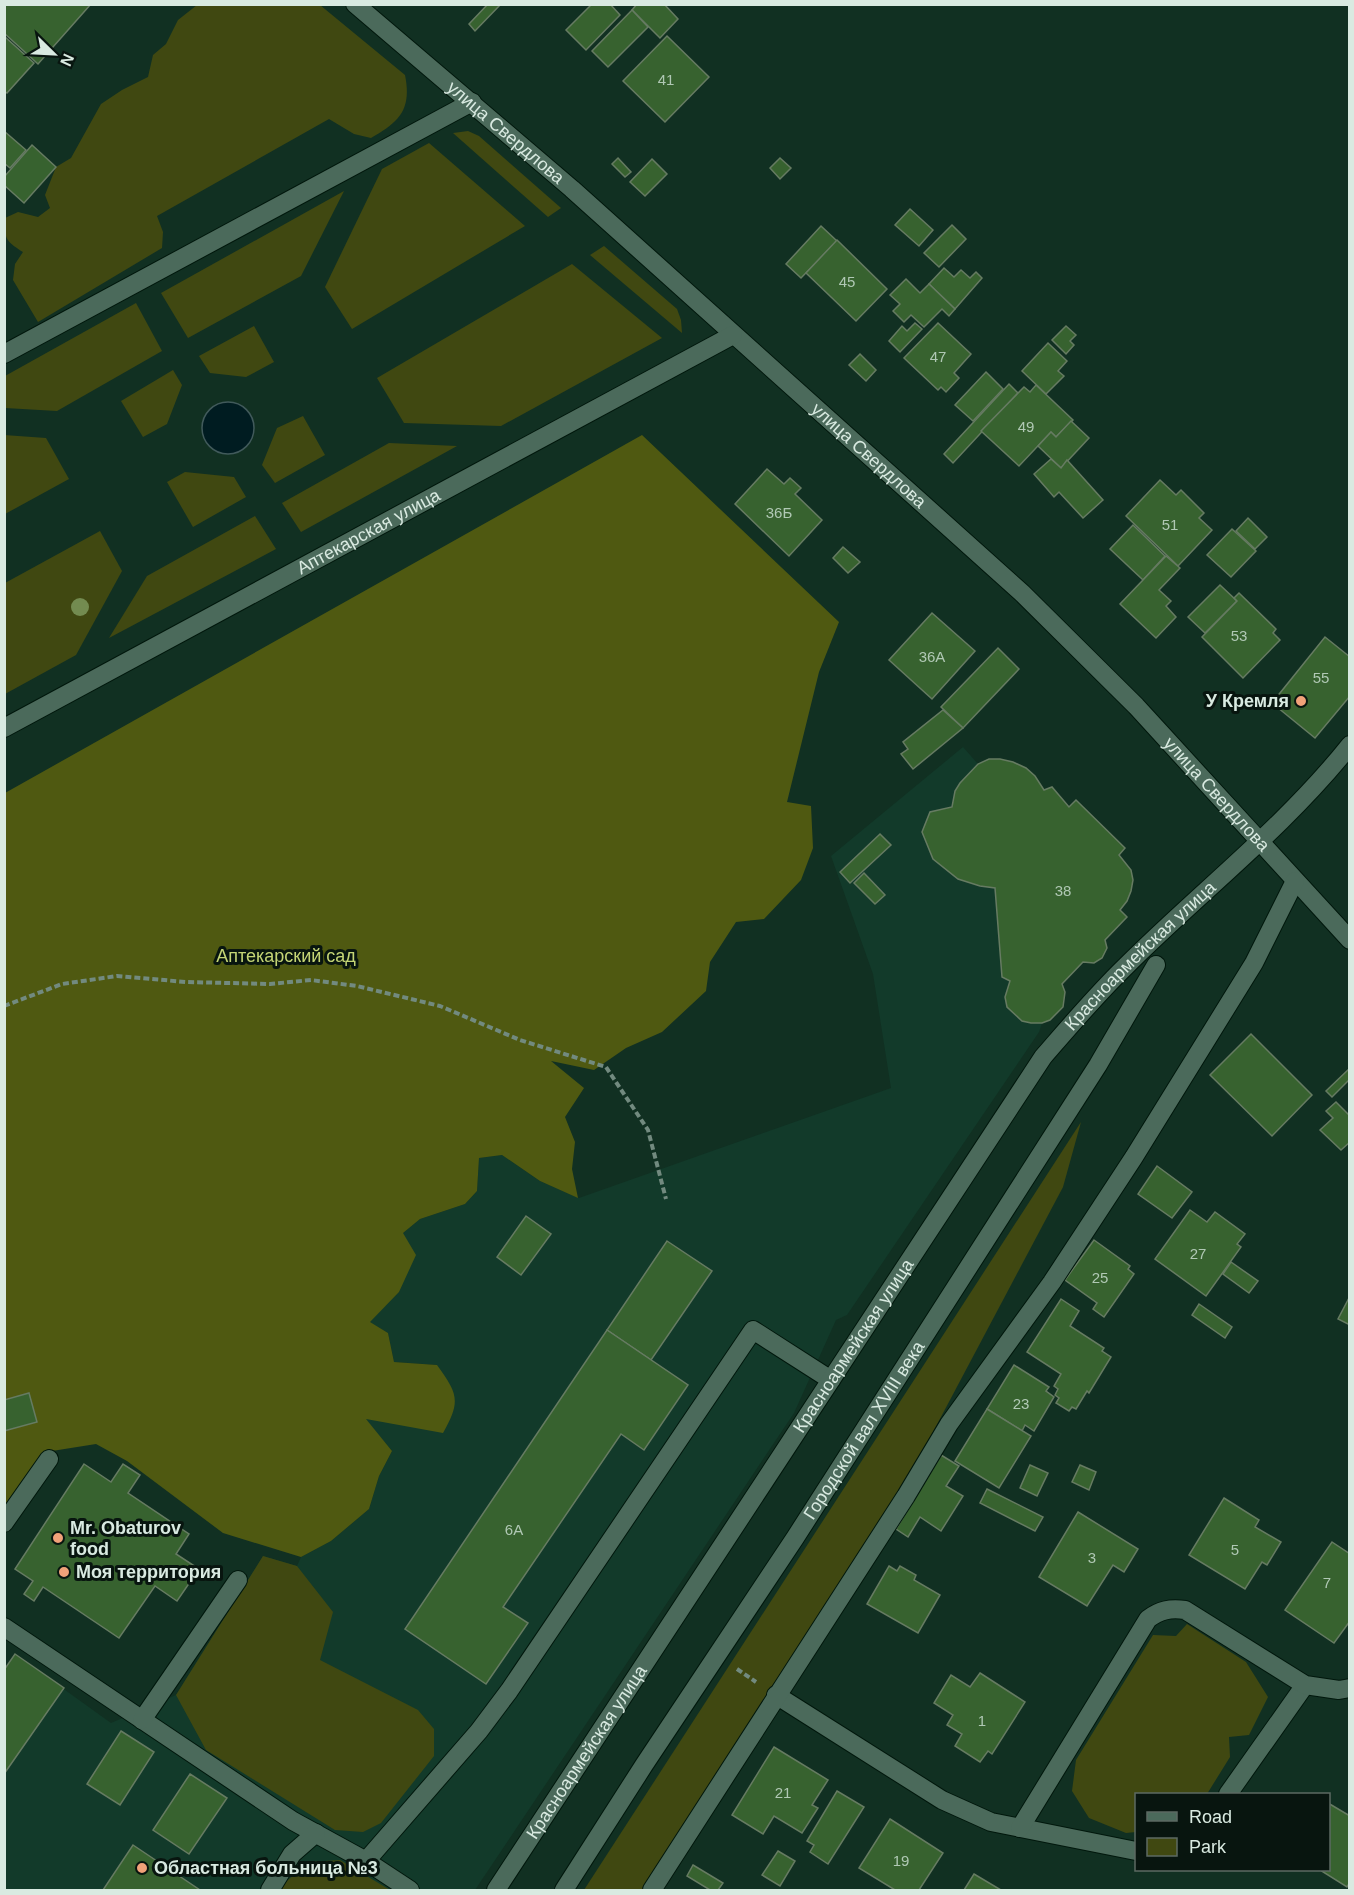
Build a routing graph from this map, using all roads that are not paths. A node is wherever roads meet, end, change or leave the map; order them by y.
1 (355, 4) edge
2 (472, 102) junction
3 (733, 334) junction
4 (4, 354) edge
5 (4, 728) edge
6 (1350, 745) edge
7 (1260, 842) junction
8 (1295, 881) junction
9 (1350, 940) edge
10 (1156, 965) dead end
11 (831, 1380) junction
12 (49, 1459) dead end
13 (4, 1523) edge
14 (238, 1580) dead end
15 (4, 1627) edge
16 (1305, 1685) junction
17 (1350, 1688) edge
18 (777, 1695) junction
19 (142, 1720) junction
20 (1229, 1793) edge
21 (1020, 1828) junction
22 (315, 1833) junction
23 (1135, 1851) edge
24 (366, 1861) junction
25 (270, 1890) edge
26 (410, 1890) edge
27 (496, 1890) edge
28 (564, 1890) edge
29 (652, 1890) edge

1 - 2 street, улица Свердлова
2 - 3 street, улица Свердлова
2 - 4 street
3 - 5 street, Аптекарская улица
3 - 7 street, улица Свердлова
6 - 7 street, Красноармейская улица
7 - 8 street, улица Свердлова
7 - 11 street, Красноармейская улица
8 - 9 street, улица Свердлова
8 - 18 street
10 - 28 street, Городской вал XVIII века
11 - 24 street
11 - 27 street, Красноармейская улица
12 - 13 street
14 - 19 street
15 - 19 street
16 - 17 street
16 - 20 street
16 - 21 street
18 - 21 street
18 - 29 street
19 - 22 street
21 - 23 street
22 - 24 street
22 - 25 street
24 - 26 street

